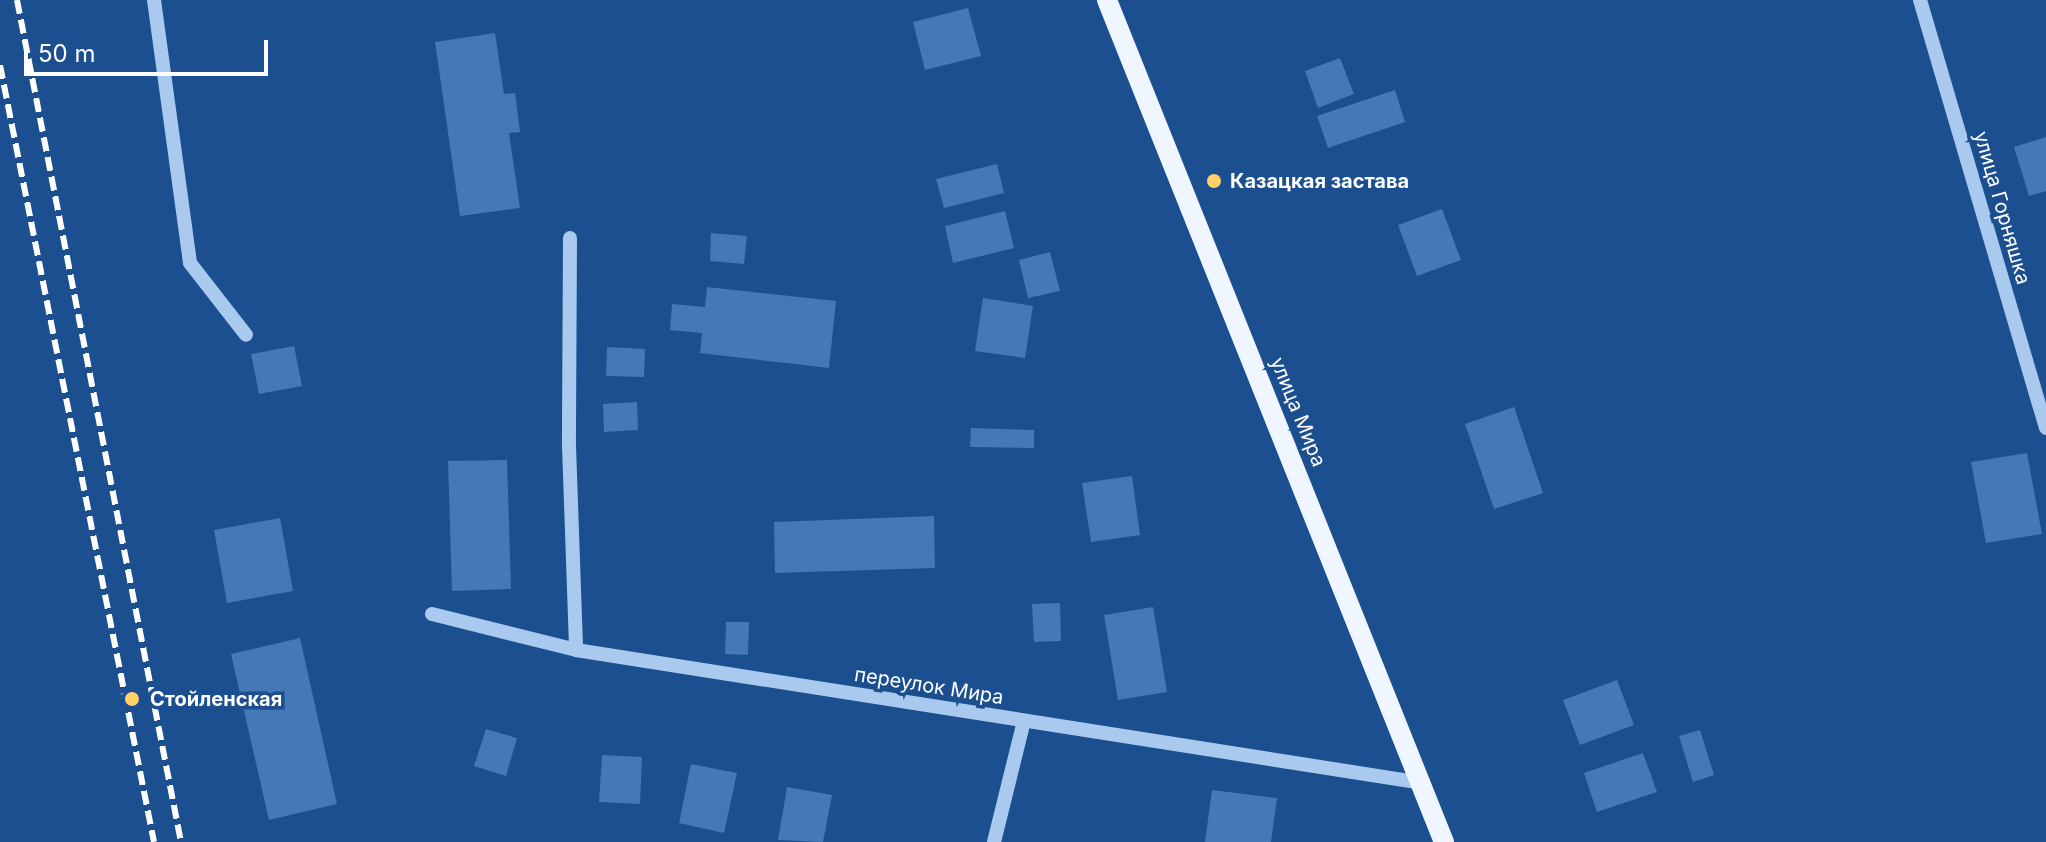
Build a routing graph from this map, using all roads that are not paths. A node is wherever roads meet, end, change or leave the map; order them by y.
1 (154, 0) edge
2 (1107, 0) edge
3 (1920, 0) edge
4 (570, 238) dead end
5 (246, 335) dead end
6 (2046, 428) edge
7 (432, 614) dead end
8 (576, 650) junction
9 (1024, 721) junction
10 (1422, 783) junction
11 (994, 842) edge
12 (1444, 842) edge

1 - 5 street
2 - 10 main road, улица Мира
3 - 6 street, улица Горняшка
4 - 8 street
7 - 8 street, переулок Мира
8 - 9 street, переулок Мира
9 - 10 street, переулок Мира
9 - 11 street
10 - 12 main road, улица Мира

